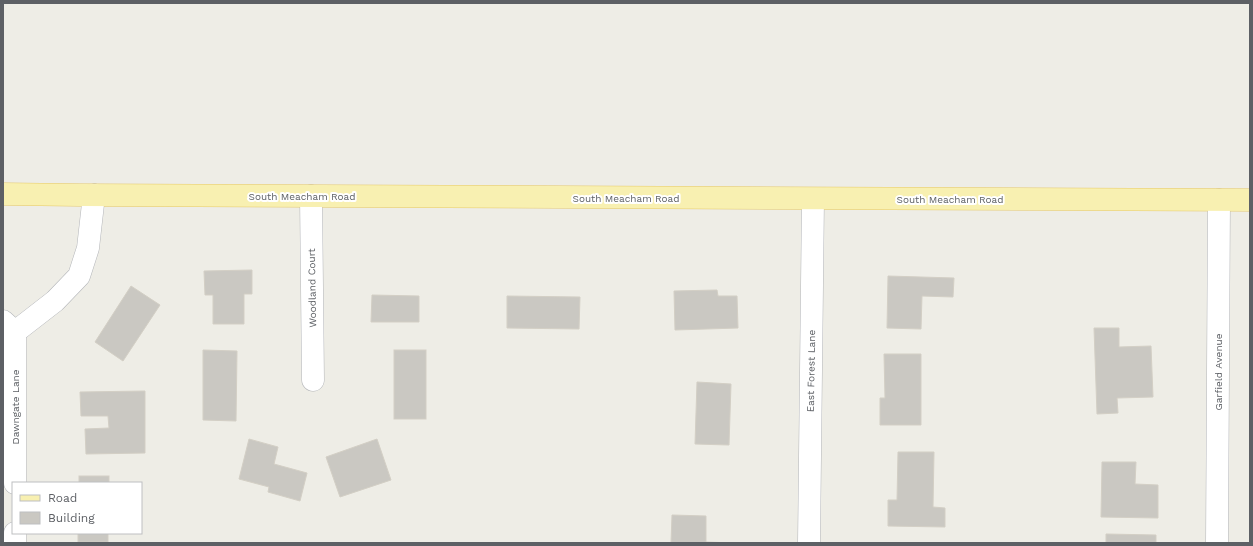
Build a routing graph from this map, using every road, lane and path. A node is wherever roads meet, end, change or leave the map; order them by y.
1 (3, 194) edge
2 (94, 195) junction
3 (311, 196) junction
4 (813, 199) junction
5 (1219, 200) junction
6 (1250, 200) edge
7 (9, 327) edge
8 (313, 380) dead end
9 (15, 482) edge
10 (809, 543) edge
11 (1217, 543) edge

1 - 2 main road, South Meacham Road
2 - 3 main road, South Meacham Road
2 - 7 street, Dawngate Lane
3 - 4 main road, South Meacham Road
3 - 8 street, Woodland Court
4 - 5 main road, South Meacham Road
4 - 10 street, East Forest Lane
5 - 6 main road, South Meacham Road
5 - 11 street, Garfield Avenue
7 - 9 street, Dawngate Lane

